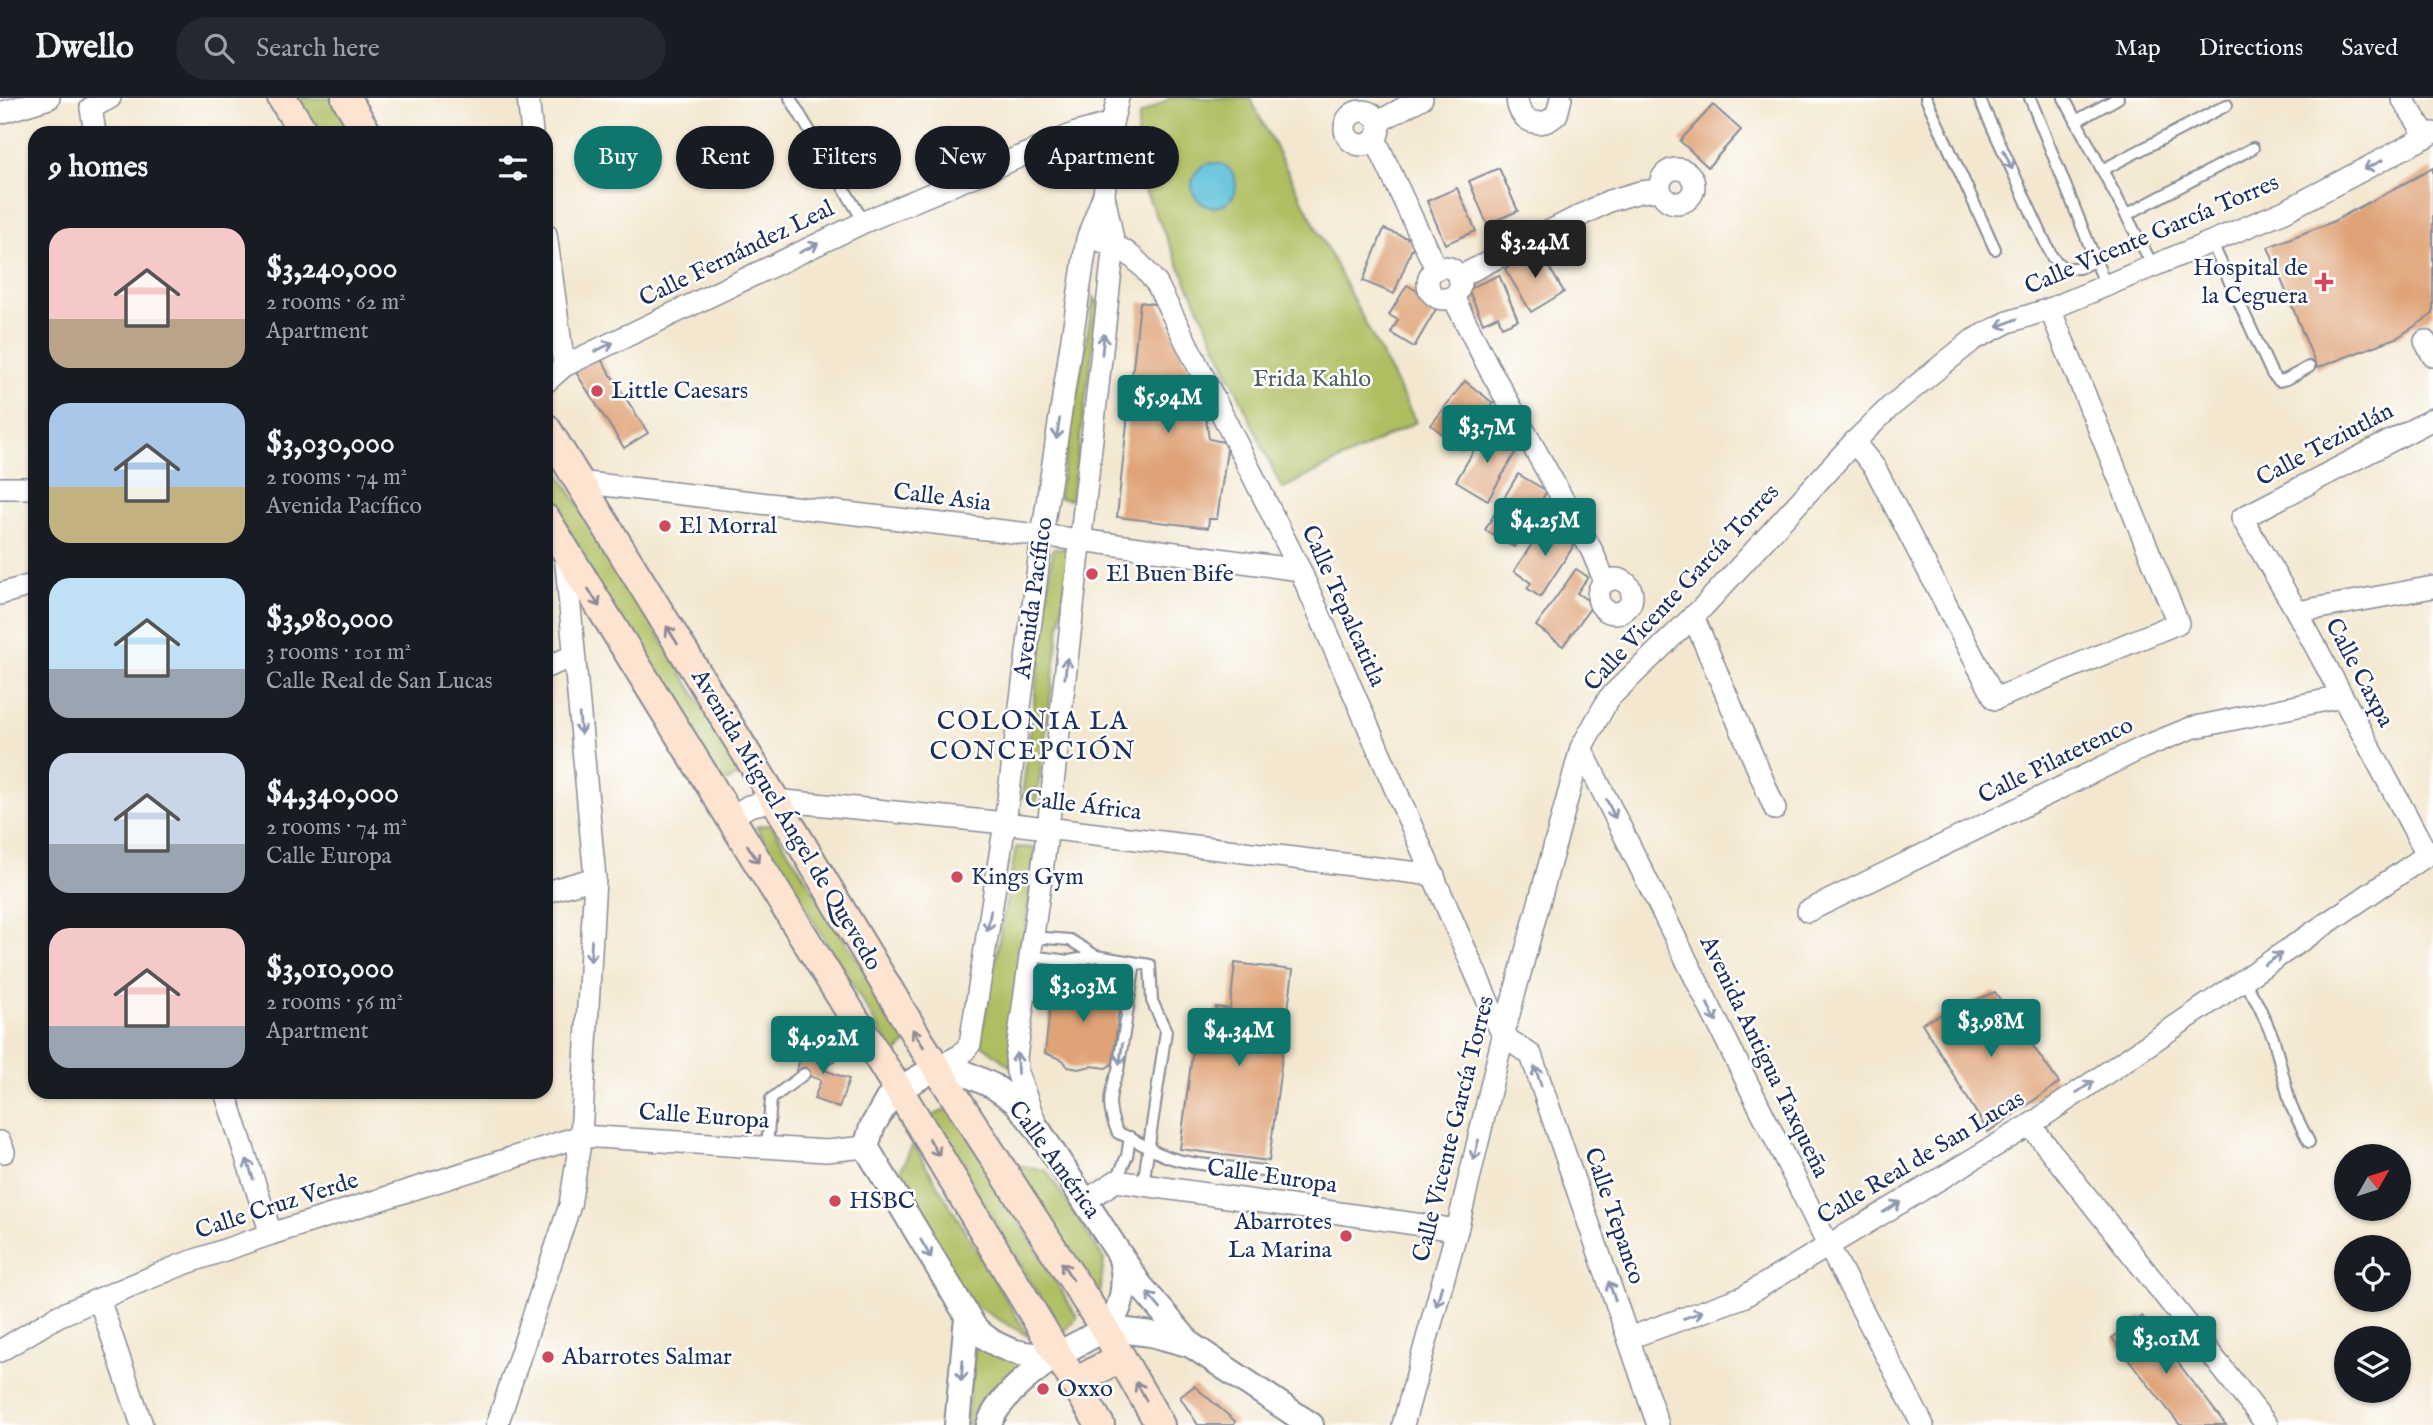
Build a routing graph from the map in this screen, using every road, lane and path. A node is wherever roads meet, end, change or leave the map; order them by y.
1 (49, 98) edge
2 (282, 98) edge
3 (346, 98) edge
4 (527, 98) edge
5 (790, 98) edge
6 (1118, 98) edge
7 (1422, 98) edge
8 (1517, 98) edge
9 (1561, 98) edge
10 (1926, 98) edge
11 (1979, 98) edge
12 (2030, 98) edge
13 (2064, 98) edge
14 (2118, 98) edge
15 (2402, 98) edge
16 (92, 101) edge
17 (2227, 105) dead end
18 (1346, 106) edge
19 (0, 113) edge
20 (2076, 121) junction
21 (1112, 123) junction
22 (94, 126) edge
23 (300, 126) edge
24 (363, 126) edge
25 (531, 126) edge
26 (1377, 131) junction
27 (2430, 135) edge
28 (2253, 148) dead end
29 (2102, 170) junction
30 (1660, 190) dead end
31 (1104, 194) junction
32 (2126, 215) junction
33 (864, 222) junction
34 (1087, 239) junction
35 (2211, 241) junction
36 (1114, 244) junction
37 (1995, 249) dead end
38 (2096, 260) junction
39 (2153, 266) junction
40 (1436, 269) junction
41 (553, 285) edge
42 (2106, 286) junction
43 (1456, 287) junction
44 (2050, 309) junction
45 (564, 366) junction
46 (2309, 367) dead end
47 (553, 376) edge
48 (2433, 419) edge
49 (553, 440) edge
50 (1854, 442) junction
51 (578, 482) junction
52 (0, 488) edge
53 (28, 488) edge
54 (2242, 518) joint
55 (553, 531) edge
56 (1042, 536) junction
57 (1081, 540) junction
58 (564, 549) junction
59 (1300, 570) junction
60 (1605, 582) dead end
61 (28, 586) edge
62 (2433, 587) edge
63 (0, 594) edge
64 (2297, 612) junction
65 (1693, 616) junction
66 (574, 656) junction
67 (553, 664) edge
68 (2341, 697) junction
69 (1581, 748) junction
70 (775, 800) junction
71 (1774, 809) dead end
72 (730, 818) junction
73 (1005, 823) junction
74 (1048, 828) junction
75 (2430, 852) edge
76 (1433, 875) junction
77 (594, 878) junction
78 (553, 890) edge
79 (1808, 911) dead end
80 (1031, 946) junction
81 (1096, 956) junction
82 (1135, 962) junction
83 (2244, 979) junction
84 (863, 1032) junction
85 (1503, 1036) junction
86 (828, 1058) dead end
87 (936, 1068) junction
88 (804, 1074) dead end
89 (899, 1089) junction
90 (227, 1099) edge
91 (2030, 1125) junction
92 (1037, 1128) junction
93 (581, 1136) junction
94 (1130, 1137) junction
95 (2309, 1142) dead end
96 (767, 1147) junction
97 (866, 1147) junction
98 (1147, 1147) junction
99 (1262, 1171) dead end
100 (1116, 1181) junction
101 (1143, 1185) junction
102 (1085, 1201) junction
103 (1457, 1230) junction
104 (271, 1234) junction
105 (1828, 1245) junction
106 (1120, 1255) junction
107 (99, 1299) junction
108 (967, 1317) junction
109 (1104, 1328) junction
110 (1629, 1338) junction
111 (1191, 1345) junction
112 (0, 1351) edge
113 (1057, 1355) junction
114 (1122, 1357) junction
115 (1074, 1383) junction
116 (142, 1425) edge
117 (497, 1425) edge
118 (957, 1425) edge
119 (989, 1425) edge
120 (1100, 1425) edge
121 (1160, 1425) edge
122 (1311, 1425) edge
123 (1403, 1425) edge
124 (1658, 1425) edge
125 (1923, 1425) edge
126 (2267, 1425) edge

1 - 19 street
2 - 23 main road
3 - 24 main road
4 - 25 street
5 - 33 lane
6 - 21 street, Avenida Pacífico
7 - 26 street
8 - 9 street
10 - 37 lane
11 -> 38 lane
12 - 38 lane
13 - 20 lane
14 - 20 lane
15 - 27 street
16 - 22 street
17 - 29 lane
18 - 26 street
18 - 26 street
20 - 29 lane
21 - 31 street, Avenida Pacífico
21 - 33 street, Calle Fernández Leal
26 - 40 street
27 -> 35 street, Calle Vicente García Torres
28 - 32 lane
29 - 32 lane
30 - 43 street
31 - 34 street, Avenida Pacífico
31 - 36 street, Avenida Pacífico
32 - 39 lane
45 -> 33 street, Calle Fernández Leal
34 - 36 street, Calle Tepalcatitla
34 -> 56 street, Avenida Pacífico
35 - 39 street, Calle Vicente García Torres
35 - 46 lane
57 -> 36 street, Avenida Pacífico
36 - 59 street, Calle Tepalcatitla
38 - 42 lane
39 - 42 street, Calle Vicente García Torres
40 - 43 street
40 - 43 street
41 - 45 street
42 - 44 street, Calle Vicente García Torres
43 - 60 street
44 -> 50 street, Calle Vicente García Torres
44 - 50 street
45 - 47 street, Calle Fernández Leal
48 - 54 street, Calle Teziutlán
49 - 51 main road, Avenida Miguel Ángel de Quevedo
50 - 65 street, Calle Vicente García Torres
51 - 56 street, Calle Asia
70 -> 51 main road, Avenida Miguel Ángel de Quevedo
52 - 53 street
54 - 64 street, Calle Caxpa
55 - 58 main road, Avenida Miguel Ángel de Quevedo
56 - 57 street, Calle Asia
56 - 73 street, Avenida Pacífico
57 - 59 street, Calle Asia
74 -> 57 street, Avenida Pacífico
58 - 66 street
58 -> 72 main road, Avenida Miguel Ángel de Quevedo
59 - 76 street, Calle Tepalcatitla
61 - 63 street
62 - 64 street
64 - 68 street, Calle Caxpa
65 - 69 street, Calle Vicente García Torres
65 - 71 street
66 - 67 street
66 -> 77 street
68 - 75 street, Calle Caxpa
68 - 79 street, Calle Pilatetenco
69 - 85 street, Calle Vicente García Torres
69 -> 105 street, Avenida Antigua Taxqueña
70 - 72 street, Calle África
70 - 73 street, Calle África
87 -> 70 main road, Avenida Miguel Ángel de Quevedo
72 -> 84 main road, Avenida Miguel Ángel de Quevedo
73 - 74 street, Calle África
73 -> 87 street, Avenida Pacífico
74 - 76 street, Calle África
74 - 80 street, Avenida Pacífico
83 -> 75 street, Calle Real de San Lucas
76 - 85 street, Calle Tepalcatitla
77 - 78 street
77 -> 93 street
80 - 81 lane
80 - 81 lane
92 -> 80 street, Avenida Pacífico
81 - 82 lane
82 -> 94 lane
82 - 98 lane
91 -> 83 street, Calle Real de San Lucas
83 - 95 lane
84 - 86 lane
84 - 89 main road, Avenida Miguel Ángel de Quevedo
85 -> 103 street, Calle Vicente García Torres
110 -> 85 street, Calle Tepanco
87 - 89 street, Avenida Pacífico
87 - 92 street, Calle América
109 -> 87 main road, Avenida Miguel Ángel de Quevedo
88 - 96 lane
89 - 97 street
89 -> 113 main road, Avenida Miguel Ángel de Quevedo
104 -> 90 street
105 -> 91 street, Calle Real de San Lucas
91 - 126 street
92 - 102 street, Calle América
93 - 96 street, Calle Europa
93 - 104 street, Calle Cruz Verde
93 - 117 street
94 - 98 lane
94 - 100 lane
96 - 97 street, Calle Europa
97 -> 108 street
98 - 99 lane
98 - 101 lane
100 - 101 street, Calle Europa
100 - 102 street
101 - 103 street, Calle Europa
102 - 106 street, Calle América
103 -> 123 street, Calle Vicente García Torres
104 - 107 street, Calle Cruz Verde
110 -> 105 street, Calle Real de San Lucas
105 - 125 street, Avenida Antigua Taxqueña
106 - 109 street, Calle América
111 -> 106 street, Calle América
107 - 112 street, Calle Cruz Verde
107 - 116 street
108 - 113 street
108 -> 118 street
109 - 111 street, Calle América
109 - 113 street
109 - 114 main road, Avenida Miguel Ángel de Quevedo
110 - 124 street, Calle Tepanco
111 - 122 street, Calle América
113 - 115 main road, Avenida Miguel Ángel de Quevedo
113 - 119 street
114 - 115 main road
121 -> 114 main road, Avenida Miguel Ángel de Quevedo
115 - 120 main road, Avenida Miguel Ángel de Quevedo

